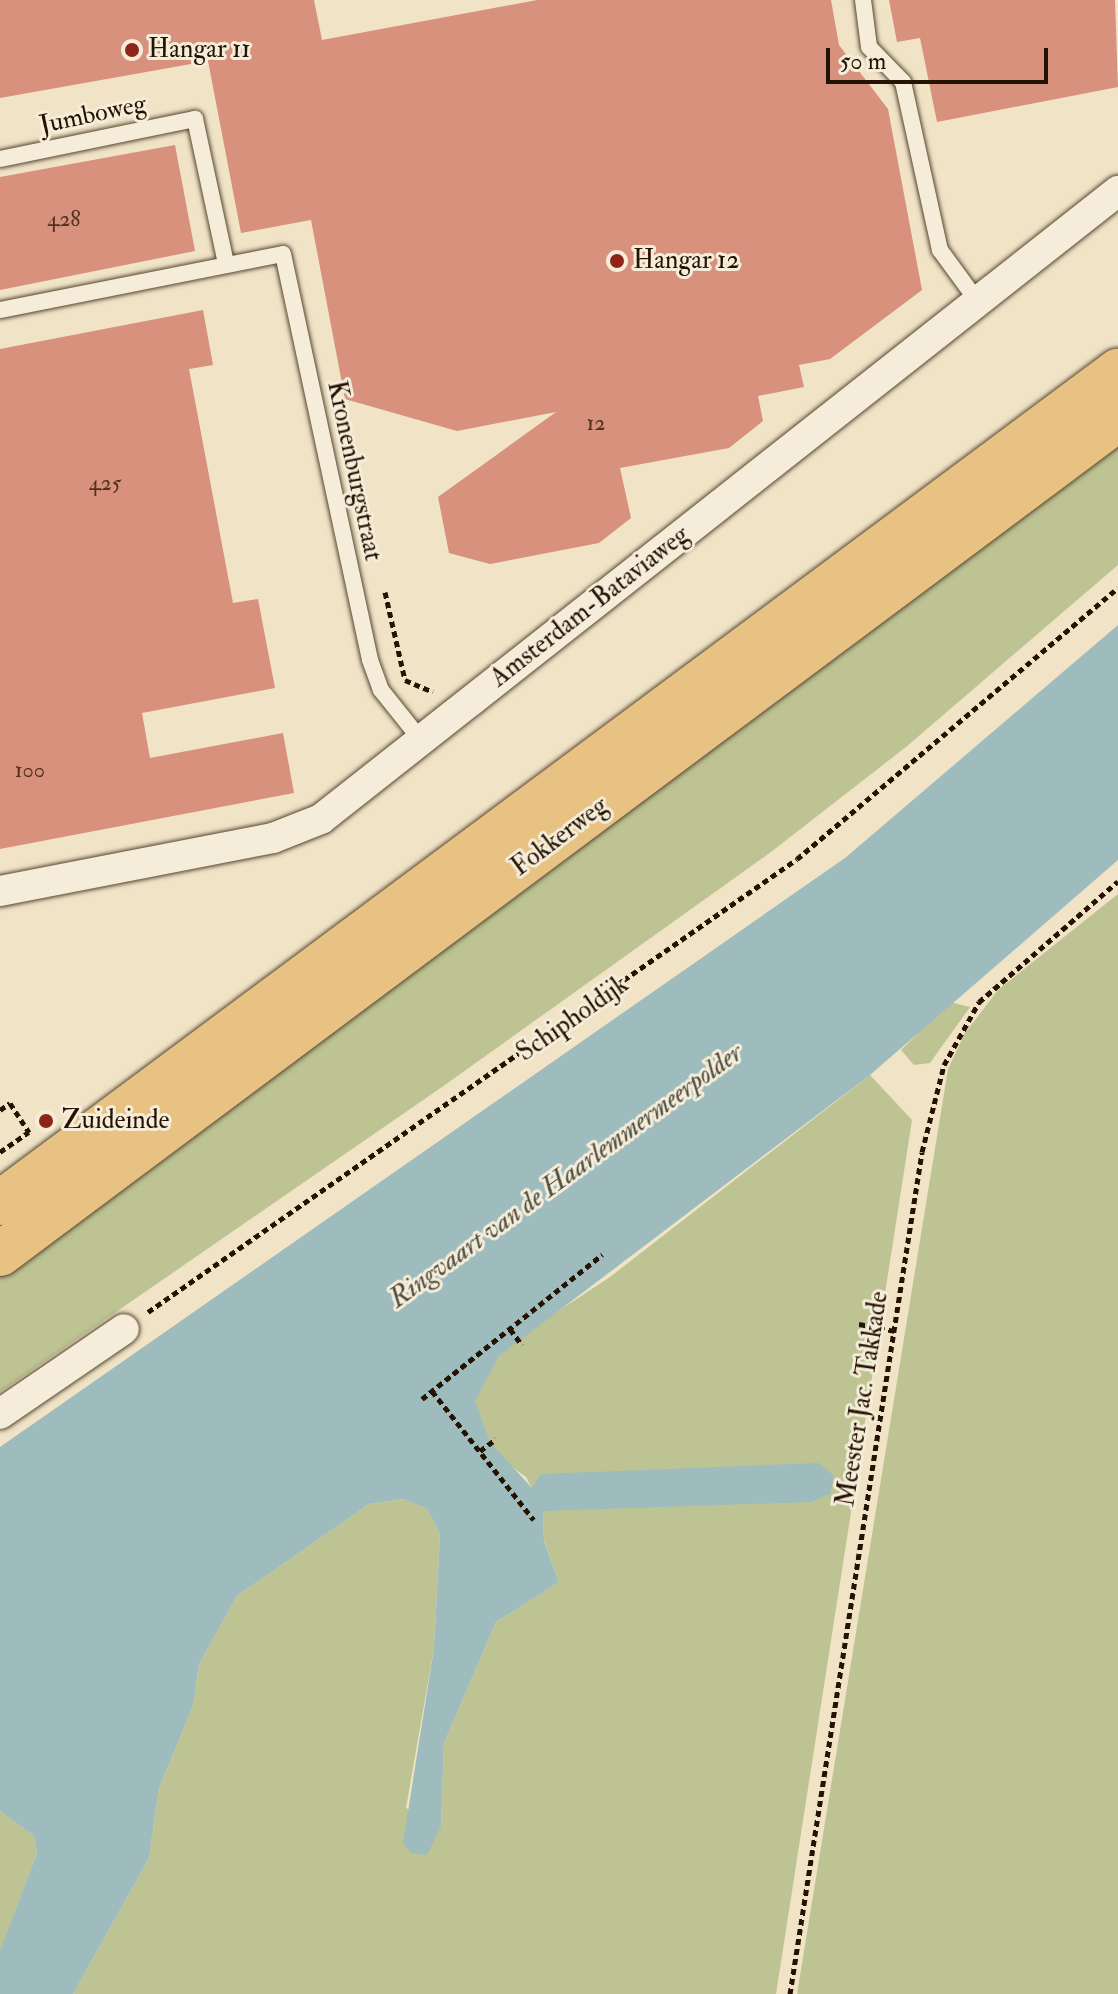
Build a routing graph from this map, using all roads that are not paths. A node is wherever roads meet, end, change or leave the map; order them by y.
1 (863, 0) edge
2 (0, 159) edge
3 (1118, 191) edge
4 (226, 264) junction
5 (978, 302) junction
6 (0, 310) edge
7 (1118, 371) edge
8 (1118, 419) edge
9 (421, 740) junction
10 (0, 891) edge
11 (0, 1203) edge
12 (0, 1254) edge
13 (124, 1329) road end
14 (0, 1414) edge

1 - 5 lane
2 - 4 lane, Jumboweg
3 - 5 street, Amsterdam-Bataviaweg
4 - 6 lane
4 - 9 lane, Kronenburgstraat
5 - 9 street, Amsterdam-Bataviaweg
7 - 11 main road, Fokkerweg
8 - 12 main road, Fokkerweg
9 - 10 street, Amsterdam-Bataviaweg
13 - 14 street

